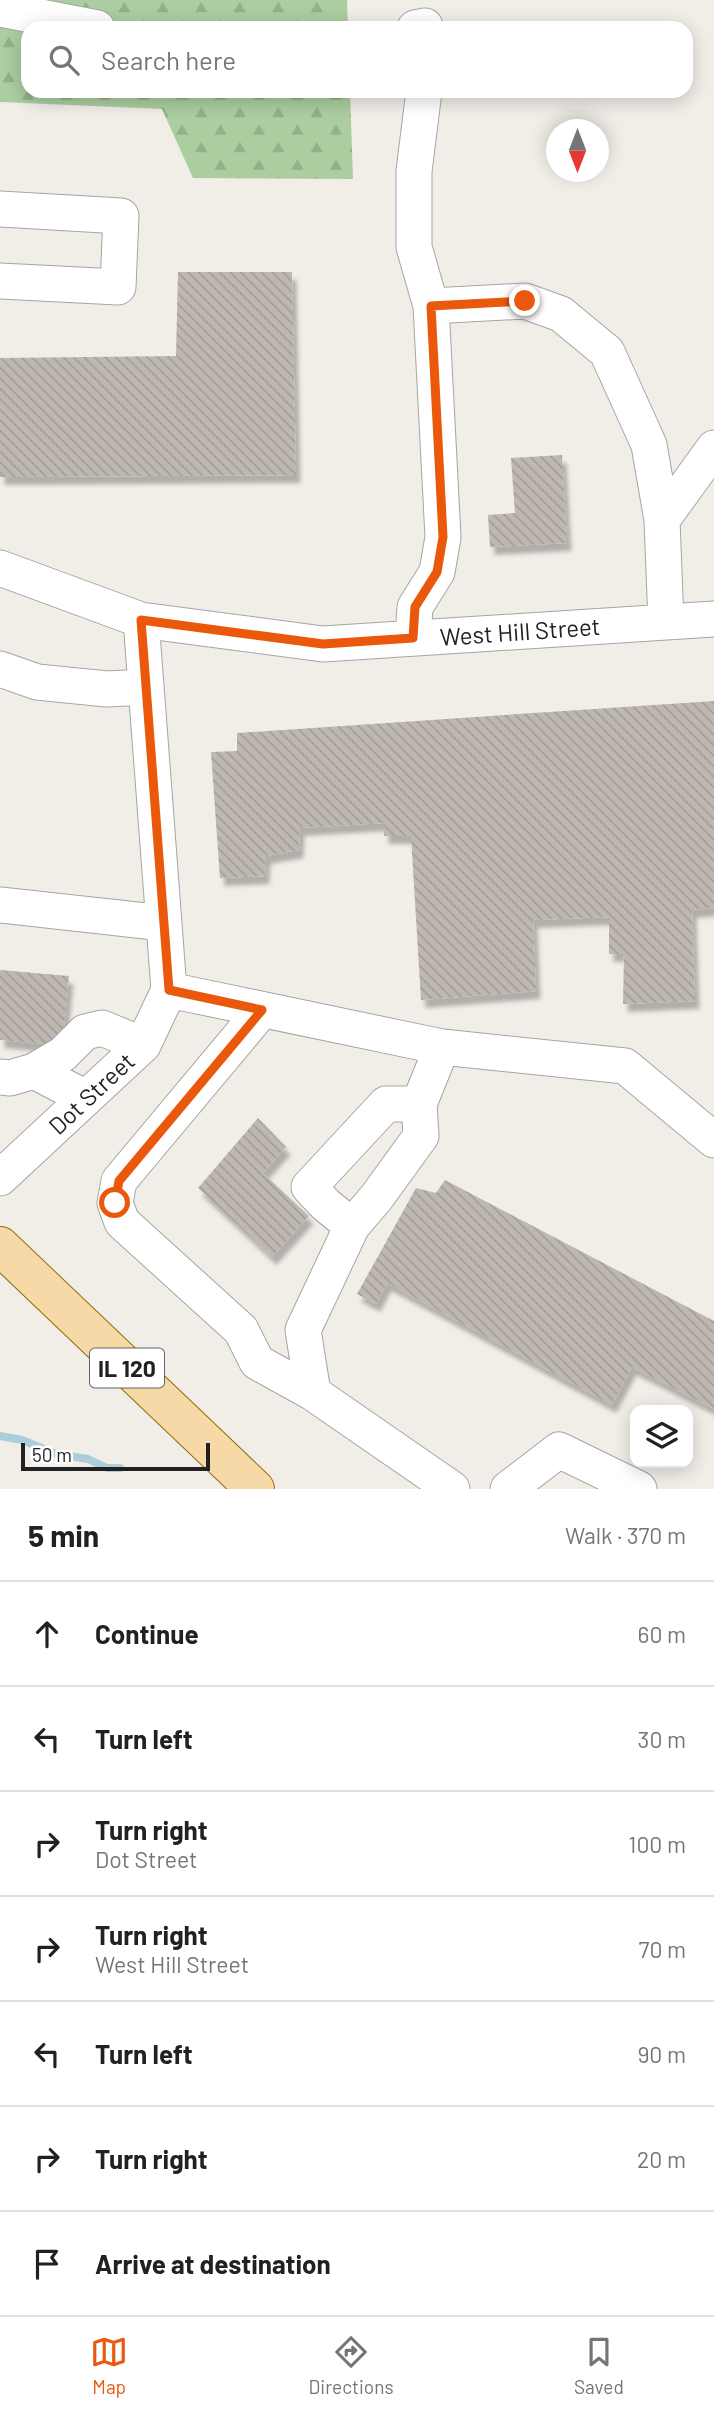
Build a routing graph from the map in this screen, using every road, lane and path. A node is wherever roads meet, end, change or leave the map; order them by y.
1 (0, 9) edge
2 (61, 21) edge
3 (423, 98) edge
4 (0, 209) edge
5 (0, 281) edge
6 (431, 306) junction
7 (714, 448) edge
8 (662, 520) junction
9 (0, 568) edge
10 (714, 619) edge
11 (141, 620) junction
12 (666, 622) junction
13 (413, 638) junction
14 (0, 669) edge
15 (146, 687) junction
16 (0, 905) edge
17 (164, 923) junction
18 (169, 990) junction
19 (262, 1010) junction
20 (143, 1045) junction
21 (442, 1047) junction
22 (34, 1070) junction
23 (0, 1077) edge
24 (86, 1098) junction
25 (419, 1104) junction
26 (714, 1140) edge
27 (0, 1178) edge
28 (352, 1226) junction
29 (0, 1246) edge
30 (313, 1393) junction
31 (255, 1489) edge
32 (452, 1489) edge
33 (508, 1489) edge
34 (639, 1489) edge

1 - 2 street
3 - 6 street
4 - 5 street
6 - 8 street
6 - 13 street
7 - 8 street
8 - 12 street
9 - 11 street, West Hill Street
10 - 12 street, West Hill Street
11 - 13 street, West Hill Street
11 - 15 street, Dot Street
12 - 13 street, West Hill Street
14 - 15 street
15 - 17 street, Dot Street
16 - 17 street
17 - 18 street, Dot Street
18 - 19 street
18 - 20 street, Dot Street
19 - 21 street
19 - 30 street
20 - 22 street
20 - 24 street, Dot Street
21 - 25 street
21 - 26 street
22 - 23 street
22 - 24 street
24 - 27 street, Dot Street
25 - 28 street
25 - 28 street
28 - 30 street
29 - 31 main road, IL 120
30 - 32 street
33 - 34 street

